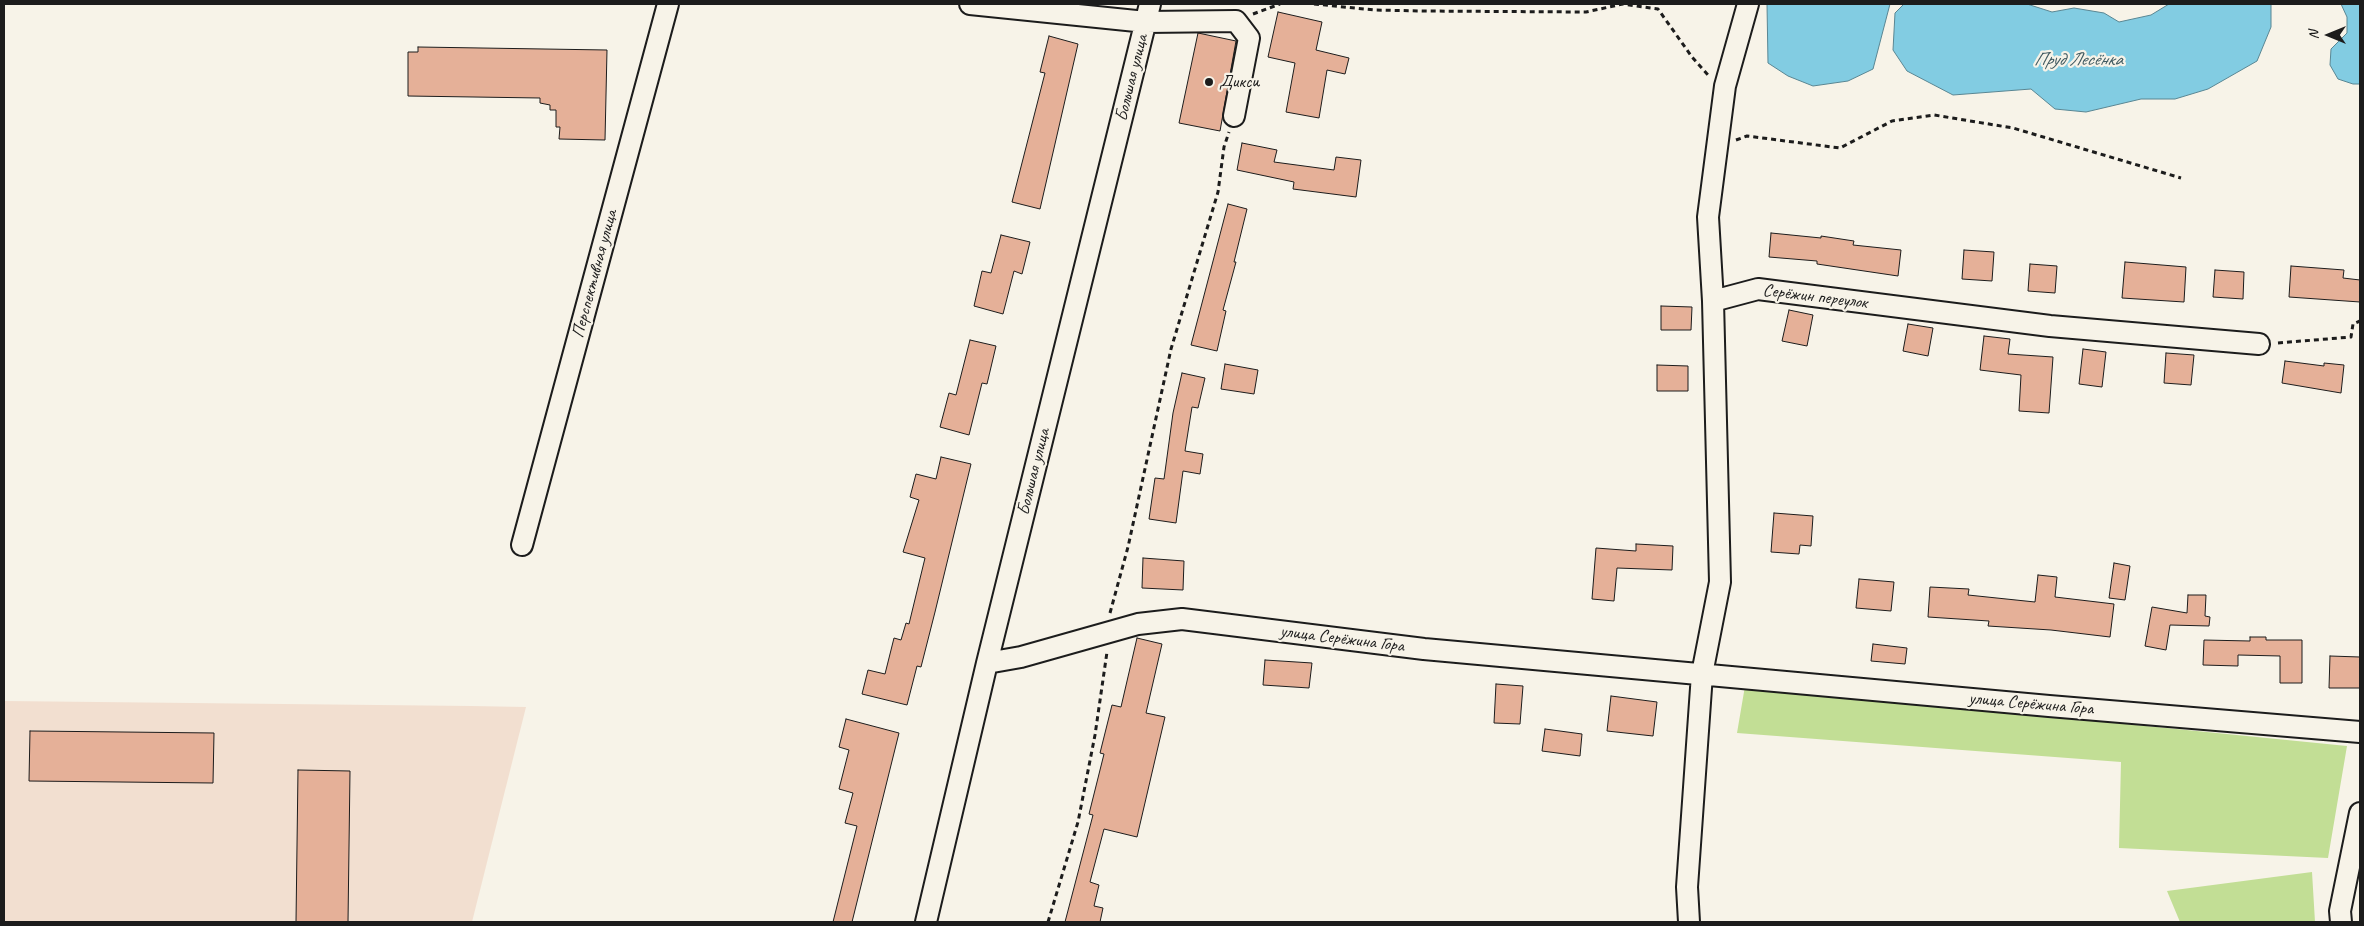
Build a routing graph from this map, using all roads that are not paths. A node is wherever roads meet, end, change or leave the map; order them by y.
1 (668, 4) edge
2 (970, 4) edge
3 (1748, 4) edge
4 (1148, 13) edge
5 (1234, 116) road end
6 (1714, 301) junction
7 (2259, 344) road end
8 (522, 545) dead end
9 (987, 663) junction
10 (1702, 674) junction
11 (2360, 732) edge
12 (2360, 813) edge
13 (926, 922) edge
14 (1689, 922) edge
15 (2341, 922) edge

1 - 8 street, Перспективная улица
2 - 4 street
3 - 6 street
4 - 5 street
4 - 9 street, Большая улица
6 - 7 street, Серёжин переулок
6 - 10 street
9 - 10 street, улица Серёжина Гора
9 - 13 street, Большая улица
10 - 11 street, улица Серёжина Гора
10 - 14 street
12 - 15 street

